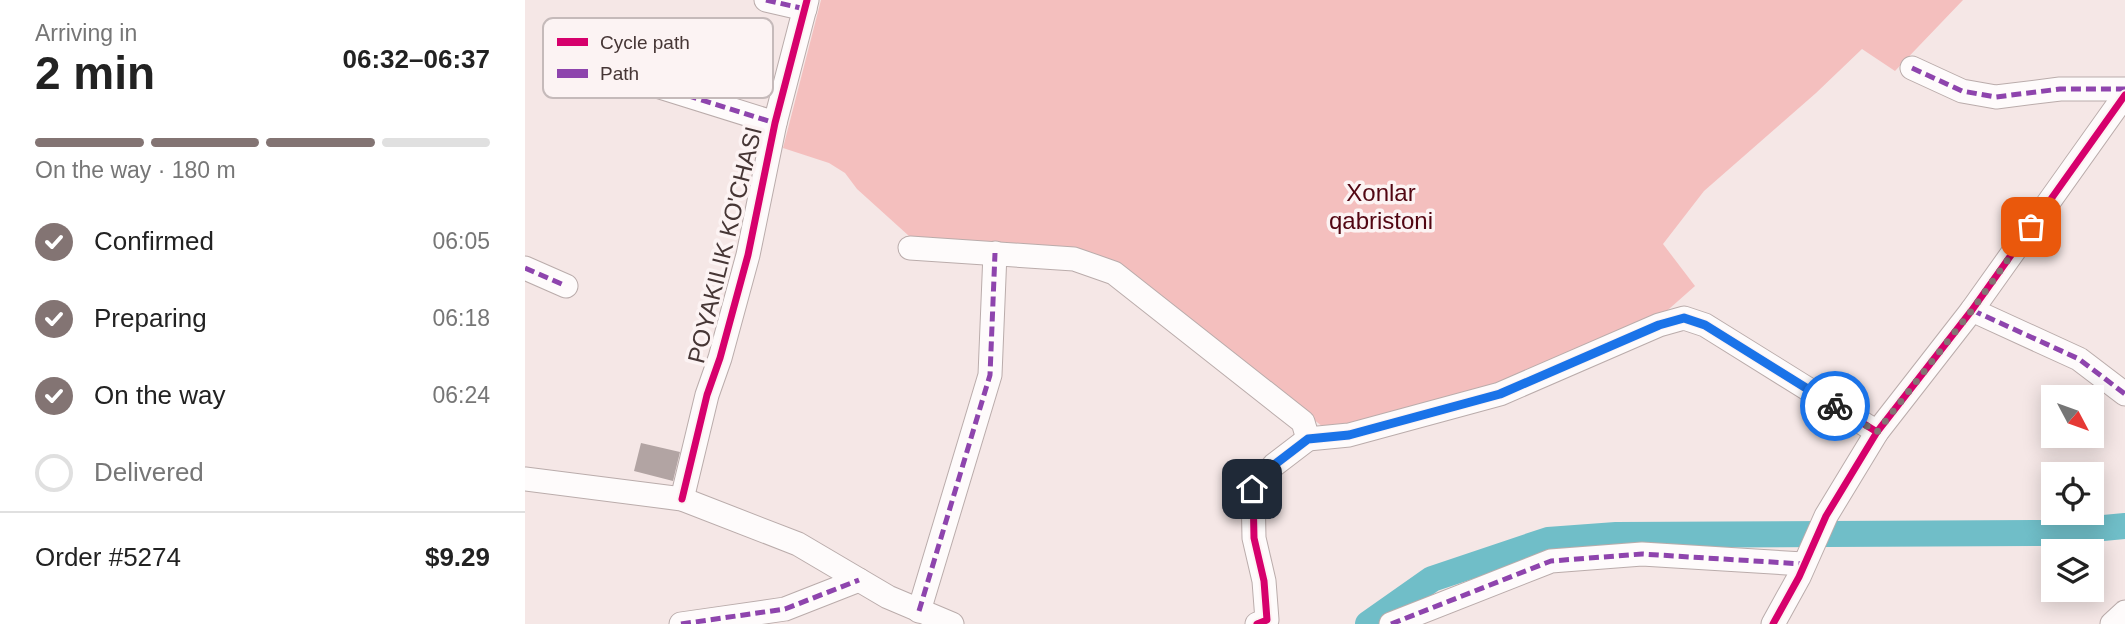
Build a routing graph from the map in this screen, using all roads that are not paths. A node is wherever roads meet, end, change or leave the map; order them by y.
1 (766, 0) edge
2 (806, 4) edge
3 (1912, 68) dead end
4 (2125, 89) edge
5 (2125, 95) edge
6 (695, 98) edge
7 (775, 123) junction
8 (910, 248) dead end
9 (995, 253) junction
10 (525, 268) edge
11 (566, 286) dead end
12 (1972, 310) junction
13 (2125, 394) edge
14 (1877, 432) junction
15 (1308, 439) junction
16 (525, 479) edge
17 (683, 499) junction
18 (1803, 563) junction
19 (859, 580) junction
20 (919, 611) junction
21 (2125, 612) edge
22 (681, 624) edge
23 (951, 624) edge
24 (1257, 624) edge
25 (1391, 624) edge
26 (1773, 624) edge
27 (2112, 624) edge

1 - 2 street
2 - 7 street, POYAKILIK KO'CHASI
3 - 4 street
5 - 12 street
6 - 7 street
7 - 17 street, POYAKILIK KO'CHASI
8 - 9 street
9 - 15 street
9 - 20 street
10 - 11 street
12 - 13 street
12 - 14 street
14 - 15 street
14 - 18 street
15 - 24 street
16 - 17 street
17 - 19 street
18 - 25 street
18 - 26 street
19 - 20 street
19 - 22 street
20 - 23 street
21 - 27 street

